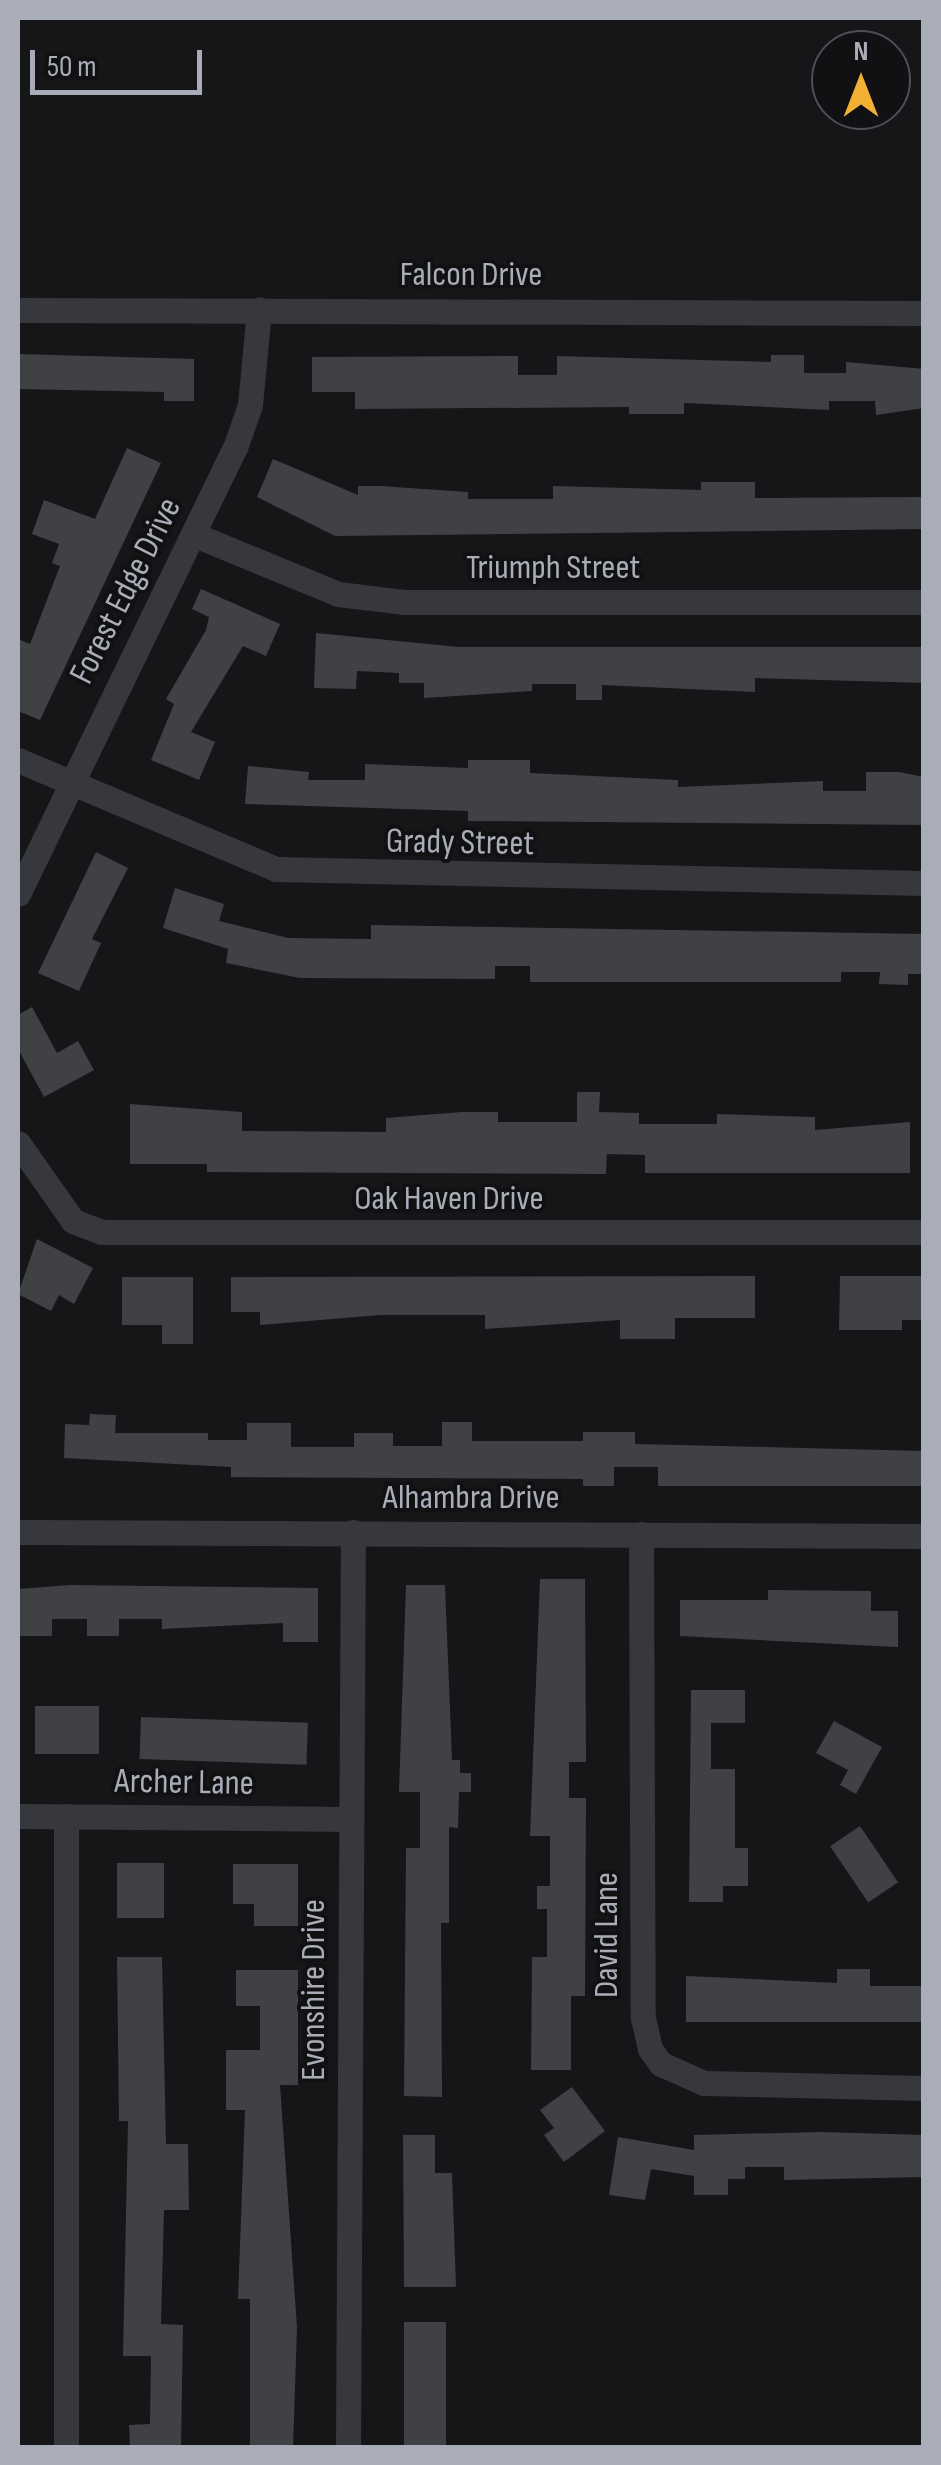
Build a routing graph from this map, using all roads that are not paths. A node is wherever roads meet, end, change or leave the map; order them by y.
1 (259, 309) junction
2 (18, 310) edge
3 (924, 313) edge
4 (196, 535) junction
5 (924, 602) edge
6 (18, 760) edge
7 (70, 777) junction
8 (924, 883) edge
9 (18, 894) edge
10 (18, 1143) edge
11 (924, 1232) edge
12 (18, 1532) edge
13 (353, 1532) junction
14 (641, 1534) junction
15 (924, 1536) edge
16 (18, 1816) edge
17 (66, 1816) junction
18 (349, 1819) junction
19 (924, 2088) edge
20 (66, 2448) edge
21 (348, 2448) edge

1 - 2 street, Falcon Drive
1 - 3 street, Falcon Drive
1 - 4 street, Forest Edge Drive
4 - 5 street, Triumph Street
4 - 7 street, Forest Edge Drive
6 - 7 street, Grady Street
7 - 8 street, Grady Street
7 - 9 street, Forest Edge Drive
10 - 11 street, Oak Haven Drive
12 - 13 street, Alhambra Drive
13 - 14 street, Alhambra Drive
13 - 18 street, Evonshire Drive
14 - 15 street, Alhambra Drive
14 - 19 street, David Lane
16 - 17 street, Archer Lane
17 - 18 street, Archer Lane
17 - 20 street
18 - 21 street, Evonshire Drive

